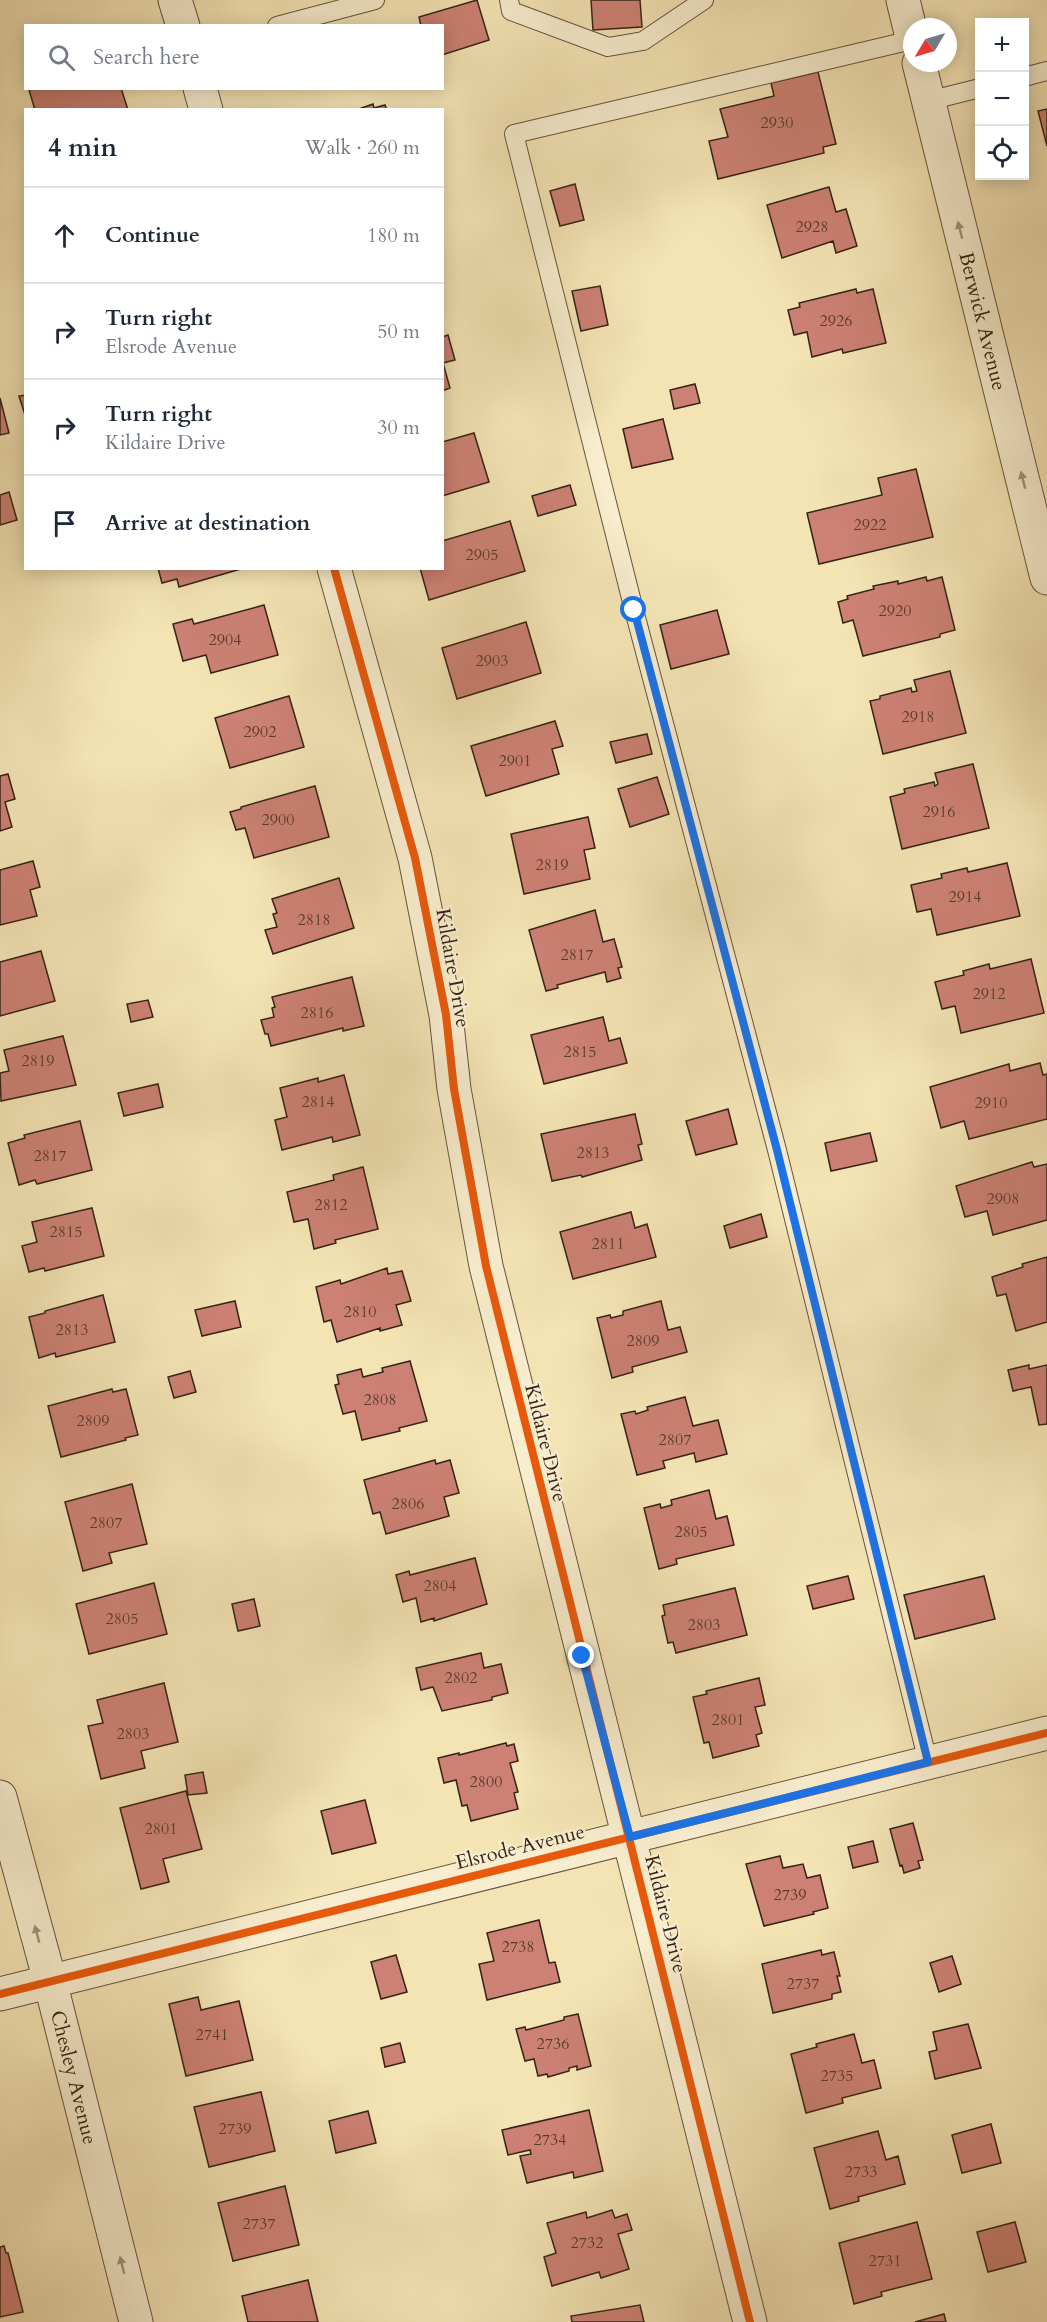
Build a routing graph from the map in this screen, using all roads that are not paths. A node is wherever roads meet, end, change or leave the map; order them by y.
1 (176, 0) edge
2 (375, 0) edge
3 (509, 0) edge
4 (704, 0) edge
5 (903, 0) edge
6 (907, 18) edge
7 (182, 24) edge
8 (285, 24) edge
9 (903, 40) edge
10 (1047, 71) edge
11 (921, 72) edge
12 (1029, 75) edge
13 (975, 89) edge
14 (201, 90) edge
15 (928, 101) junction
16 (205, 108) edge
17 (335, 570) edge
18 (1047, 578) edge
19 (1047, 1733) edge
20 (928, 1762) junction
21 (0, 1797) edge
22 (630, 1837) junction
23 (50, 1981) junction
24 (0, 1994) edge
25 (136, 2322) edge
26 (750, 2322) edge

1 - 7 street
2 - 8 lane
3 - 4 lane
5 - 6 street
9 - 20 lane
10 - 12 lane
11 - 15 street, Berwick Avenue
13 - 15 lane
14 - 16 street
18 -> 15 street, Berwick Avenue
17 - 22 street, Kildaire Drive
19 - 20 street, Elsrode Avenue
20 - 22 street, Elsrode Avenue
23 -> 21 street, Chesley Avenue
22 - 23 street, Elsrode Avenue
22 - 26 street, Kildaire Drive
23 - 24 street, Elsrode Avenue
25 -> 23 street, Chesley Avenue

